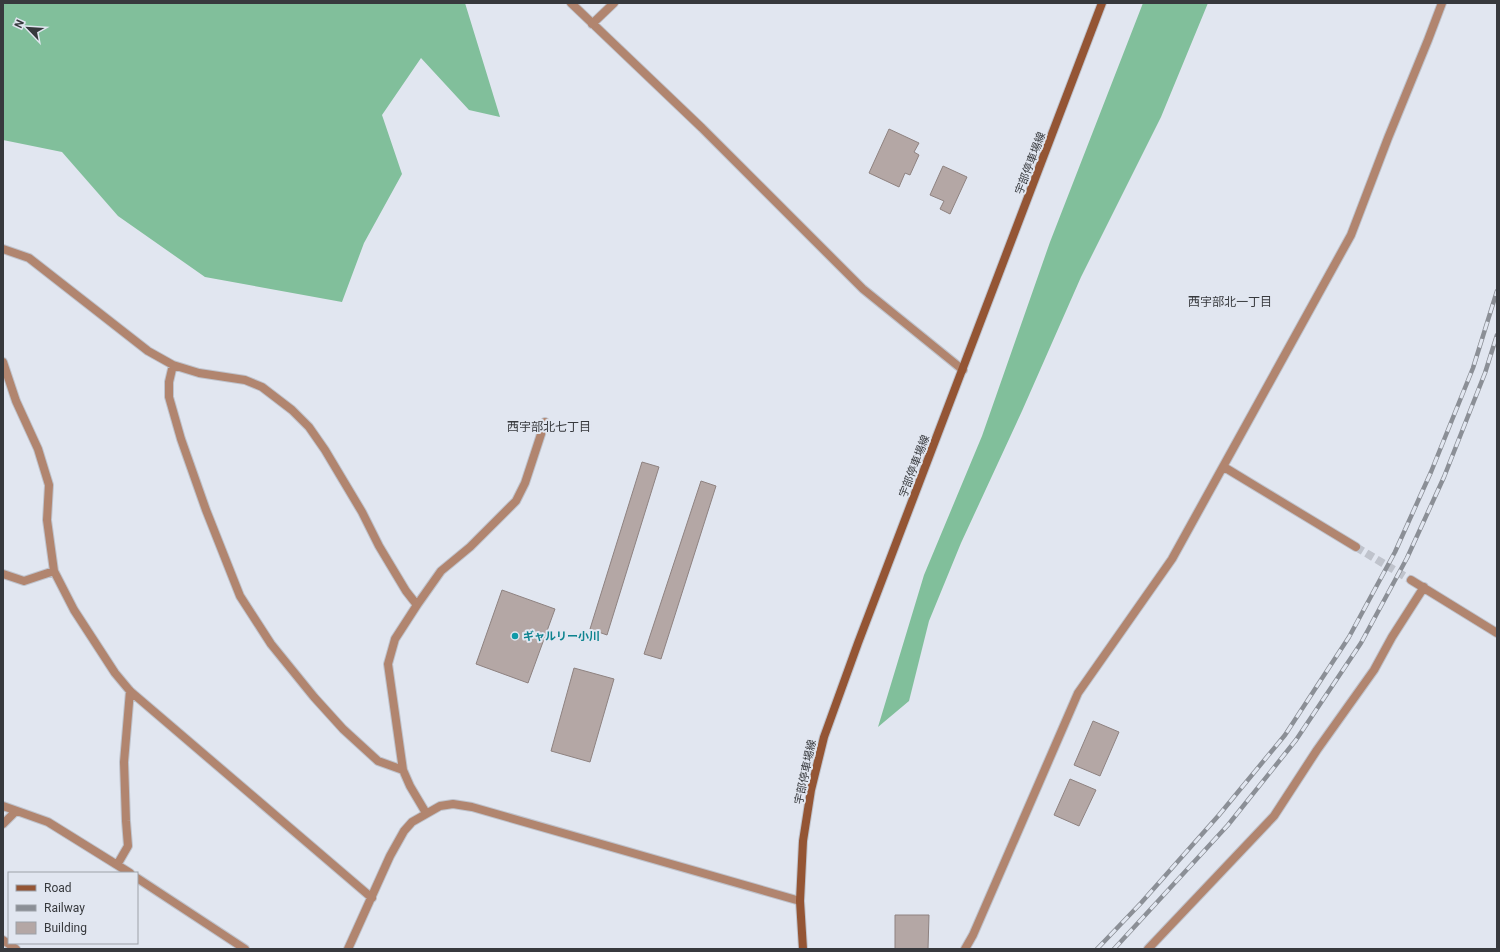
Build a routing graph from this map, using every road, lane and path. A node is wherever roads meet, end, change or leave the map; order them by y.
1 (571, 3) edge
2 (614, 3) edge
3 (1102, 3) edge
4 (1442, 3) edge
5 (592, 24) junction
6 (3, 249) edge
7 (3, 362) edge
8 (173, 365) junction
9 (962, 370) junction
10 (545, 422) dead end
11 (1224, 467) junction
12 (1356, 547) tunnel mouth
13 (54, 571) junction
14 (3, 574) edge
15 (1411, 580) tunnel mouth
16 (1424, 587) junction
17 (417, 605) junction
18 (1497, 633) edge
19 (130, 691) junction
20 (403, 770) junction
21 (3, 806) edge
22 (16, 811) junction
23 (426, 813) junction
24 (3, 824) edge
25 (117, 865) junction
26 (128, 872) edge
27 (138, 879) edge
28 (372, 898) junction
29 (800, 901) junction
30 (245, 949) edge
31 (348, 949) edge
32 (802, 949) edge
33 (965, 949) edge
34 (1148, 949) edge

1 - 5 street
2 - 5 street
3 - 9 main road, 宇部停車場線
4 - 11 street
5 - 9 street
6 - 8 street
7 - 13 street
8 - 17 street
8 - 20 street
9 - 29 main road, 宇部停車場線
10 - 17 street
11 - 12 street
11 - 33 street
13 - 14 street
13 - 19 street
15 - 16 street
16 - 18 street
16 - 34 street
17 - 20 street
19 - 25 street
19 - 28 street
20 - 23 street
21 - 22 street
22 - 24 street
22 - 25 street
23 - 28 street
23 - 29 street
25 - 26 street
27 - 30 street
28 - 31 street
29 - 32 main road, 宇部停車場線

